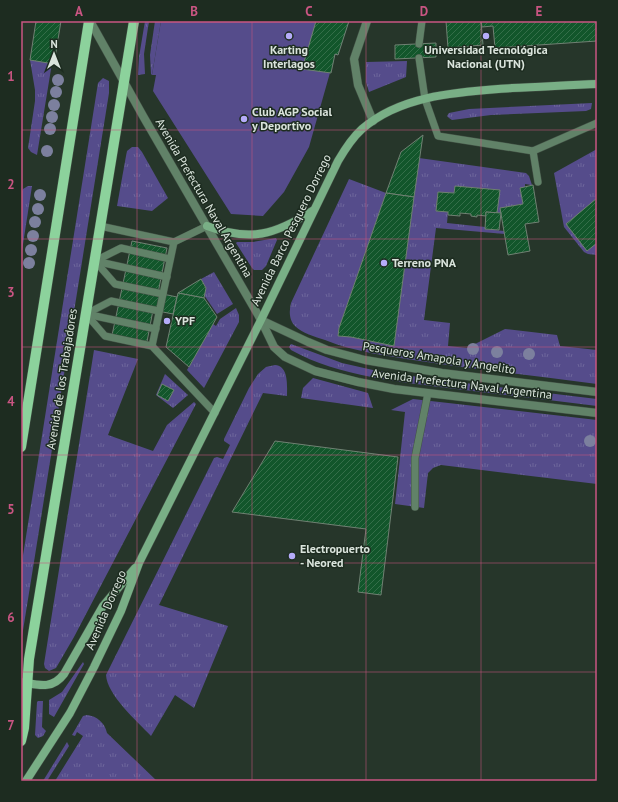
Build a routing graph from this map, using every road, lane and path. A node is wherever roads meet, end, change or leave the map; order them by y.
1 (90, 21) edge
2 (134, 21) edge
3 (367, 21) edge
4 (422, 21) edge
5 (419, 44) dead end
6 (419, 58) dead end
7 (124, 81) junction
8 (597, 84) edge
9 (425, 99) junction
10 (373, 121) junction
11 (597, 123) edge
12 (533, 151) junction
13 (538, 182) dead end
14 (313, 211) junction
15 (100, 226) junction
16 (207, 226) junction
17 (174, 242) junction
18 (170, 259) junction
19 (95, 261) junction
20 (167, 277) junction
21 (163, 294) junction
22 (160, 311) junction
23 (86, 314) junction
24 (261, 320) junction
25 (156, 329) junction
26 (152, 346) junction
27 (597, 392) edge
28 (428, 394) junction
29 (215, 413) junction
30 (597, 413) edge
31 (21, 447) edge
32 (415, 507) dead end
33 (139, 563) junction
34 (24, 682) edge
35 (21, 741) edge
36 (26, 781) edge

1 - 7 street, Avenida Prefectura Naval Argentina
1 - 31 main road
2 - 7 main road, Avenida de los Trabajadores
3 - 10 street
4 - 5 lane
6 - 9 lane
7 - 15 main road, Avenida de los Trabajadores
7 - 16 street, Avenida Prefectura Naval Argentina
8 - 9 main road, Avenida Barco Pesquero Dorrego
9 - 10 main road, Avenida Barco Pesquero Dorrego
9 - 12 lane
10 - 14 main road, Avenida Barco Pesquero Dorrego
11 - 12 lane
12 - 13 lane
14 - 16 main road
14 - 24 main road, Avenida Barco Pesquero Dorrego
15 - 17 lane
15 - 19 main road, Avenida de los Trabajadores
16 - 17 lane
16 - 24 street, Avenida Prefectura Naval Argentina
17 - 18 lane
18 - 19 lane
18 - 20 lane
19 - 20 lane
19 - 21 lane
19 - 23 main road, Avenida de los Trabajadores
20 - 21 lane
21 - 22 lane
22 - 23 lane
22 - 25 lane
23 - 25 lane
23 - 26 lane
23 - 34 main road, Avenida de los Trabajadores
24 - 27 street, Pesqueros Amapola y Angelito
24 - 28 street, Avenida Prefectura Naval Argentina
24 - 29 main road, Avenida Barco Pesquero Dorrego
25 - 26 lane
26 - 29 lane
28 - 30 street, Avenida Prefectura Naval Argentina
28 - 32 lane
29 - 33 main road, Avenida Barco Pesquero Dorrego
33 - 34 main road, Avenida Dorrego
33 - 36 main road, Avenida Dorrego
34 - 35 main road, Avenida de los Trabajadores

